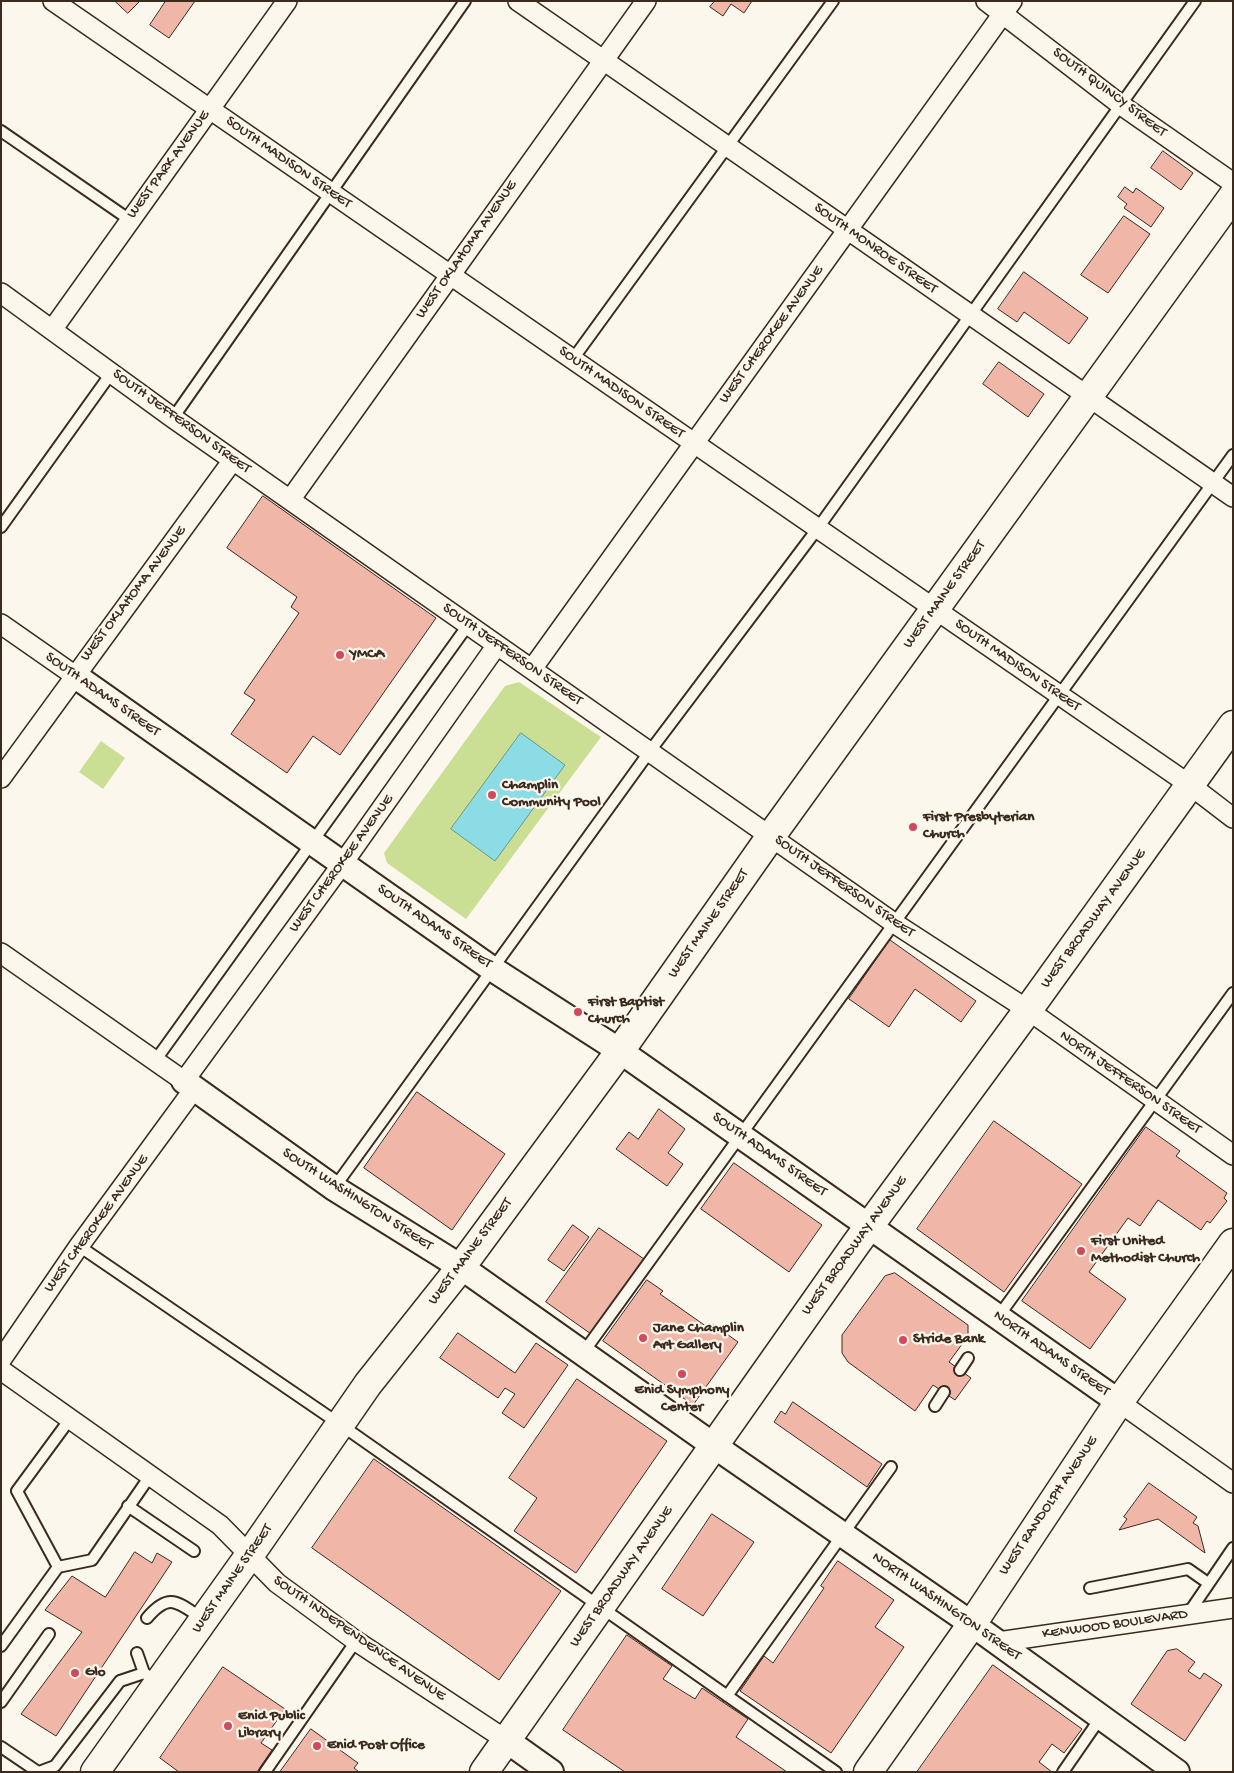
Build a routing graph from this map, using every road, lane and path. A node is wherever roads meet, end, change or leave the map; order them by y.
1 (53, 1) edge
2 (465, 1) edge
3 (518, 1) edge
4 (646, 1) edge
5 (833, 1) edge
6 (986, 1) edge
7 (1195, 1) edge
8 (285, 2) edge
9 (1007, 7) edge
10 (602, 60) junction
11 (1121, 105) junction
12 (210, 109) junction
13 (1, 131) edge
14 (728, 147) junction
15 (1233, 183) edge
16 (330, 192) junction
17 (1233, 196) edge
18 (130, 220) junction
19 (847, 230) junction
20 (450, 275) junction
21 (1, 293) edge
22 (970, 315) junction
23 (52, 330) junction
24 (573, 359) junction
25 (112, 372) junction
26 (1088, 396) junction
27 (174, 418) junction
28 (694, 443) junction
29 (1233, 455) edge
30 (232, 460) junction
31 (1212, 483) junction
32 (1233, 497) edge
33 (290, 500) junction
34 (1, 527) edge
35 (818, 528) junction
36 (934, 609) junction
37 (1, 624) edge
38 (468, 625) junction
39 (497, 645) junction
40 (532, 669) junction
41 (74, 675) junction
42 (1059, 695) junction
43 (1233, 725) edge
44 (650, 751) junction
45 (1, 778) edge
46 (1190, 785) junction
47 (1233, 818) edge
48 (771, 836) junction
49 (311, 841) junction
50 (343, 863) junction
51 (894, 923) junction
52 (1, 953) edge
53 (492, 968) junction
54 (1233, 994) edge
55 (1028, 1010) junction
56 (620, 1051) junction
57 (155, 1061) junction
58 (189, 1085) junction
59 (1155, 1101) junction
60 (741, 1135) junction
61 (1233, 1155) edge
62 (334, 1188) junction
63 (869, 1226) junction
64 (1233, 1243) edge
65 (79, 1246) junction
66 (461, 1267) junction
67 (998, 1318) junction
68 (584, 1353) junction
69 (968, 1358) dead end
70 (1, 1360) edge
71 (1, 1370) edge
72 (960, 1370) dead end
73 (944, 1392) dead end
74 (1119, 1402) junction
75 (935, 1406) dead end
76 (70, 1419) junction
77 (341, 1425) junction
78 (713, 1445) junction
79 (891, 1467) dead end
80 (150, 1476) junction
81 (1233, 1483) edge
82 (128, 1506) junction
83 (842, 1534) junction
84 (1233, 1548) edge
85 (194, 1551) dead end
86 (249, 1556) junction
87 (58, 1566) junction
88 (1208, 1583) junction
89 (1090, 1588) dead end
90 (602, 1608) junction
91 (1233, 1608) edge
92 (1188, 1614) junction
93 (147, 1618) dead end
94 (204, 1620) junction
95 (972, 1624) junction
96 (49, 1634) dead end
97 (356, 1641) junction
98 (998, 1642) junction
99 (1, 1646) edge
100 (137, 1653) dead end
101 (152, 1678) junction
102 (727, 1696) junction
103 (1, 1702) edge
104 (1101, 1717) junction
105 (506, 1740) junction
106 (1, 1746) edge
107 (39, 1772) edge
108 (95, 1772) edge
109 (265, 1772) edge
110 (484, 1772) edge
111 (551, 1772) edge
112 (836, 1772) edge
113 (868, 1772) edge
114 (1063, 1772) edge
115 (1177, 1772) edge

1 - 12 street, SOUTH MADISON STREET
2 - 16 lane
3 - 10 street, SOUTH MONROE STREET
4 - 10 street, WEST OKLAHOMA AVENUE
5 - 14 lane
6 - 9 street, SOUTH QUINCY STREET
7 - 11 lane
8 - 12 street, WEST PARK AVENUE
9 - 11 street, SOUTH QUINCY STREET
9 - 19 street, WEST CHEROKEE AVENUE
10 - 14 street, SOUTH MONROE STREET
10 - 20 street, WEST OKLAHOMA AVENUE
11 - 15 street, SOUTH QUINCY STREET
11 - 22 lane
12 - 16 street, SOUTH MADISON STREET
12 - 18 street, WEST PARK AVENUE
13 - 18 lane
14 - 19 street, SOUTH MONROE STREET
14 - 24 lane
16 - 20 street, SOUTH MADISON STREET
16 - 27 lane
17 - 26 main road, WEST MAINE STREET
18 - 23 street, WEST PARK AVENUE
19 - 22 street, SOUTH MONROE STREET
19 - 28 street, WEST CHEROKEE AVENUE
20 - 24 street, SOUTH MADISON STREET
20 - 33 street, WEST OKLAHOMA AVENUE
21 - 23 street, SOUTH JEFFERSON STREET
22 - 26 street, SOUTH MONROE STREET
22 - 35 lane
23 - 25 street, SOUTH JEFFERSON STREET
24 - 28 street, SOUTH MADISON STREET
25 - 27 street, SOUTH JEFFERSON STREET
25 - 34 lane
26 - 31 street, SOUTH MONROE STREET
26 - 36 main road, WEST MAINE STREET
27 - 30 street, SOUTH JEFFERSON STREET
28 - 35 street, SOUTH MADISON STREET
28 - 40 street, WEST CHEROKEE AVENUE
29 - 31 lane
30 - 33 street, SOUTH JEFFERSON STREET
30 - 41 street, WEST OKLAHOMA AVENUE
31 - 32 street, SOUTH MONROE STREET
31 - 42 lane
33 - 38 street, SOUTH JEFFERSON STREET
35 - 36 street, SOUTH MADISON STREET
35 - 44 lane
36 - 42 street, SOUTH MADISON STREET
36 - 48 main road, WEST MAINE STREET
37 - 41 street, SOUTH ADAMS STREET
38 - 39 street, SOUTH JEFFERSON STREET
38 - 49 lane
39 - 40 street, SOUTH JEFFERSON STREET
39 - 50 street, WEST CHEROKEE AVENUE
40 - 44 street, SOUTH JEFFERSON STREET
41 - 45 street, WEST OKLAHOMA AVENUE
41 - 49 street, SOUTH ADAMS STREET
42 - 46 street, SOUTH MADISON STREET
42 - 51 lane
43 - 46 main road, WEST BROADWAY AVENUE
44 - 48 street, SOUTH JEFFERSON STREET
44 - 53 lane
46 - 47 street, SOUTH MADISON STREET
46 - 55 main road, WEST BROADWAY AVENUE
48 - 51 street, SOUTH JEFFERSON STREET
48 - 56 main road, WEST MAINE STREET
49 - 50 street, SOUTH ADAMS STREET
49 - 57 lane
50 - 53 street, SOUTH ADAMS STREET
50 - 58 street, WEST CHEROKEE AVENUE
51 - 55 street, SOUTH JEFFERSON STREET
51 - 60 lane
52 - 57 street, SOUTH WASHINGTON STREET
53 - 56 street, SOUTH ADAMS STREET
53 - 62 lane
54 - 59 lane
55 - 59 street, NORTH JEFFERSON STREET
55 - 63 main road, WEST BROADWAY AVENUE
56 - 60 street, SOUTH ADAMS STREET
56 - 66 main road, WEST MAINE STREET
57 - 58 street, SOUTH WASHINGTON STREET
58 - 62 street, SOUTH WASHINGTON STREET
58 - 65 street, WEST CHEROKEE AVENUE
59 - 61 street, NORTH JEFFERSON STREET
59 - 67 lane
60 - 63 street, SOUTH ADAMS STREET
60 - 68 lane
62 - 66 street, SOUTH WASHINGTON STREET
63 - 67 street, NORTH ADAMS STREET
63 - 78 main road, WEST BROADWAY AVENUE
64 - 74 main road, WEST RANDOLPH AVENUE
65 - 70 street, WEST CHEROKEE AVENUE
65 - 77 lane
66 - 68 street, SOUTH WASHINGTON STREET
66 - 77 main road, WEST MAINE STREET
67 - 74 street, NORTH ADAMS STREET
68 - 78 street, SOUTH WASHINGTON STREET
69 - 72 lane
71 - 76 street, SOUTH INDEPENDENCE AVENUE
73 - 75 lane
74 - 81 street, NORTH ADAMS STREET
74 - 95 main road, WEST RANDOLPH AVENUE
76 - 80 street, SOUTH INDEPENDENCE AVENUE
76 - 87 lane
77 - 86 main road, WEST MAINE STREET
77 - 90 lane
78 - 83 street, NORTH WASHINGTON STREET
78 - 90 main road, WEST BROADWAY AVENUE
79 - 83 lane
80 - 82 lane
80 - 86 street, SOUTH INDEPENDENCE AVENUE
82 - 85 lane
82 - 87 lane
83 - 95 street, NORTH WASHINGTON STREET
83 - 102 lane
84 - 88 lane
86 - 94 main road, WEST MAINE STREET
86 - 97 street, SOUTH INDEPENDENCE AVENUE
87 - 99 lane
88 - 89 lane
88 - 92 lane
90 - 102 lane
90 - 105 main road, WEST BROADWAY AVENUE
91 - 92 street, KENWOOD BOULEVARD
92 - 98 street, KENWOOD BOULEVARD
93 - 94 lane
94 - 101 main road, WEST MAINE STREET
95 - 98 street, NORTH WASHINGTON STREET
95 - 113 main road, WEST RANDOLPH AVENUE
96 - 103 lane
97 - 105 street, SOUTH INDEPENDENCE AVENUE
97 - 109 lane
98 - 104 street, NORTH WASHINGTON STREET
100 - 101 lane
101 - 107 lane
101 - 108 main road, WEST MAINE STREET
102 - 112 lane
104 - 114 lane
104 - 115 street, NORTH WASHINGTON STREET
105 - 110 main road, WEST BROADWAY AVENUE
105 - 111 street
106 - 107 lane

